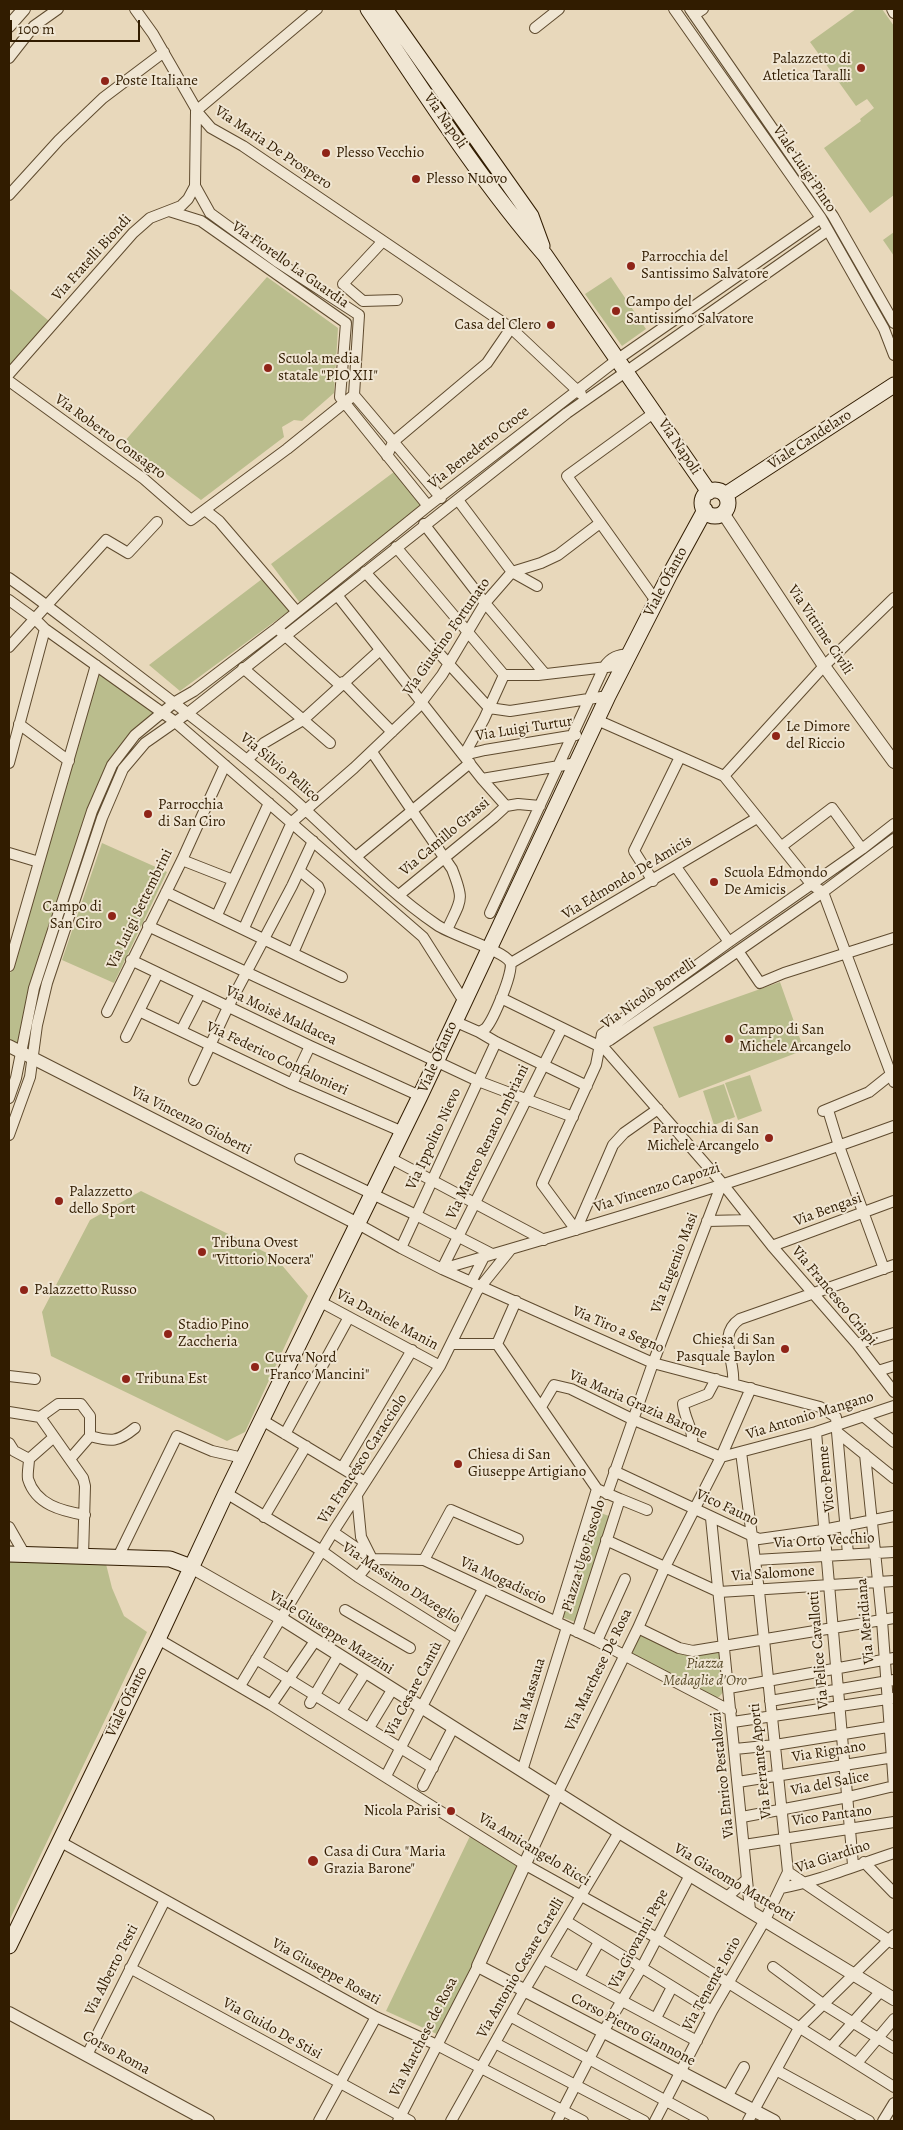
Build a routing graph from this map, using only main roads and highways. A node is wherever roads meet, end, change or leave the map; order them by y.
1 (368, 9) edge
2 (386, 9) edge
3 (545, 255) junction
4 (894, 385) edge
5 (709, 492) junction
6 (725, 495) junction
7 (705, 510) junction
8 (9, 1554) edge
9 (191, 1567) junction
10 (9, 1946) edge

1 - 3 main road, Via Napoli
2 - 3 main road, Via Napoli
3 - 5 main road, Via Napoli
4 - 6 main road, Viale Candelaro
5 - 6 main road, Via Napoli
5 - 7 main road, Via Napoli
6 - 7 main road
7 - 9 main road, Viale Ofanto
8 - 9 main road
9 - 10 main road, Viale Ofanto

